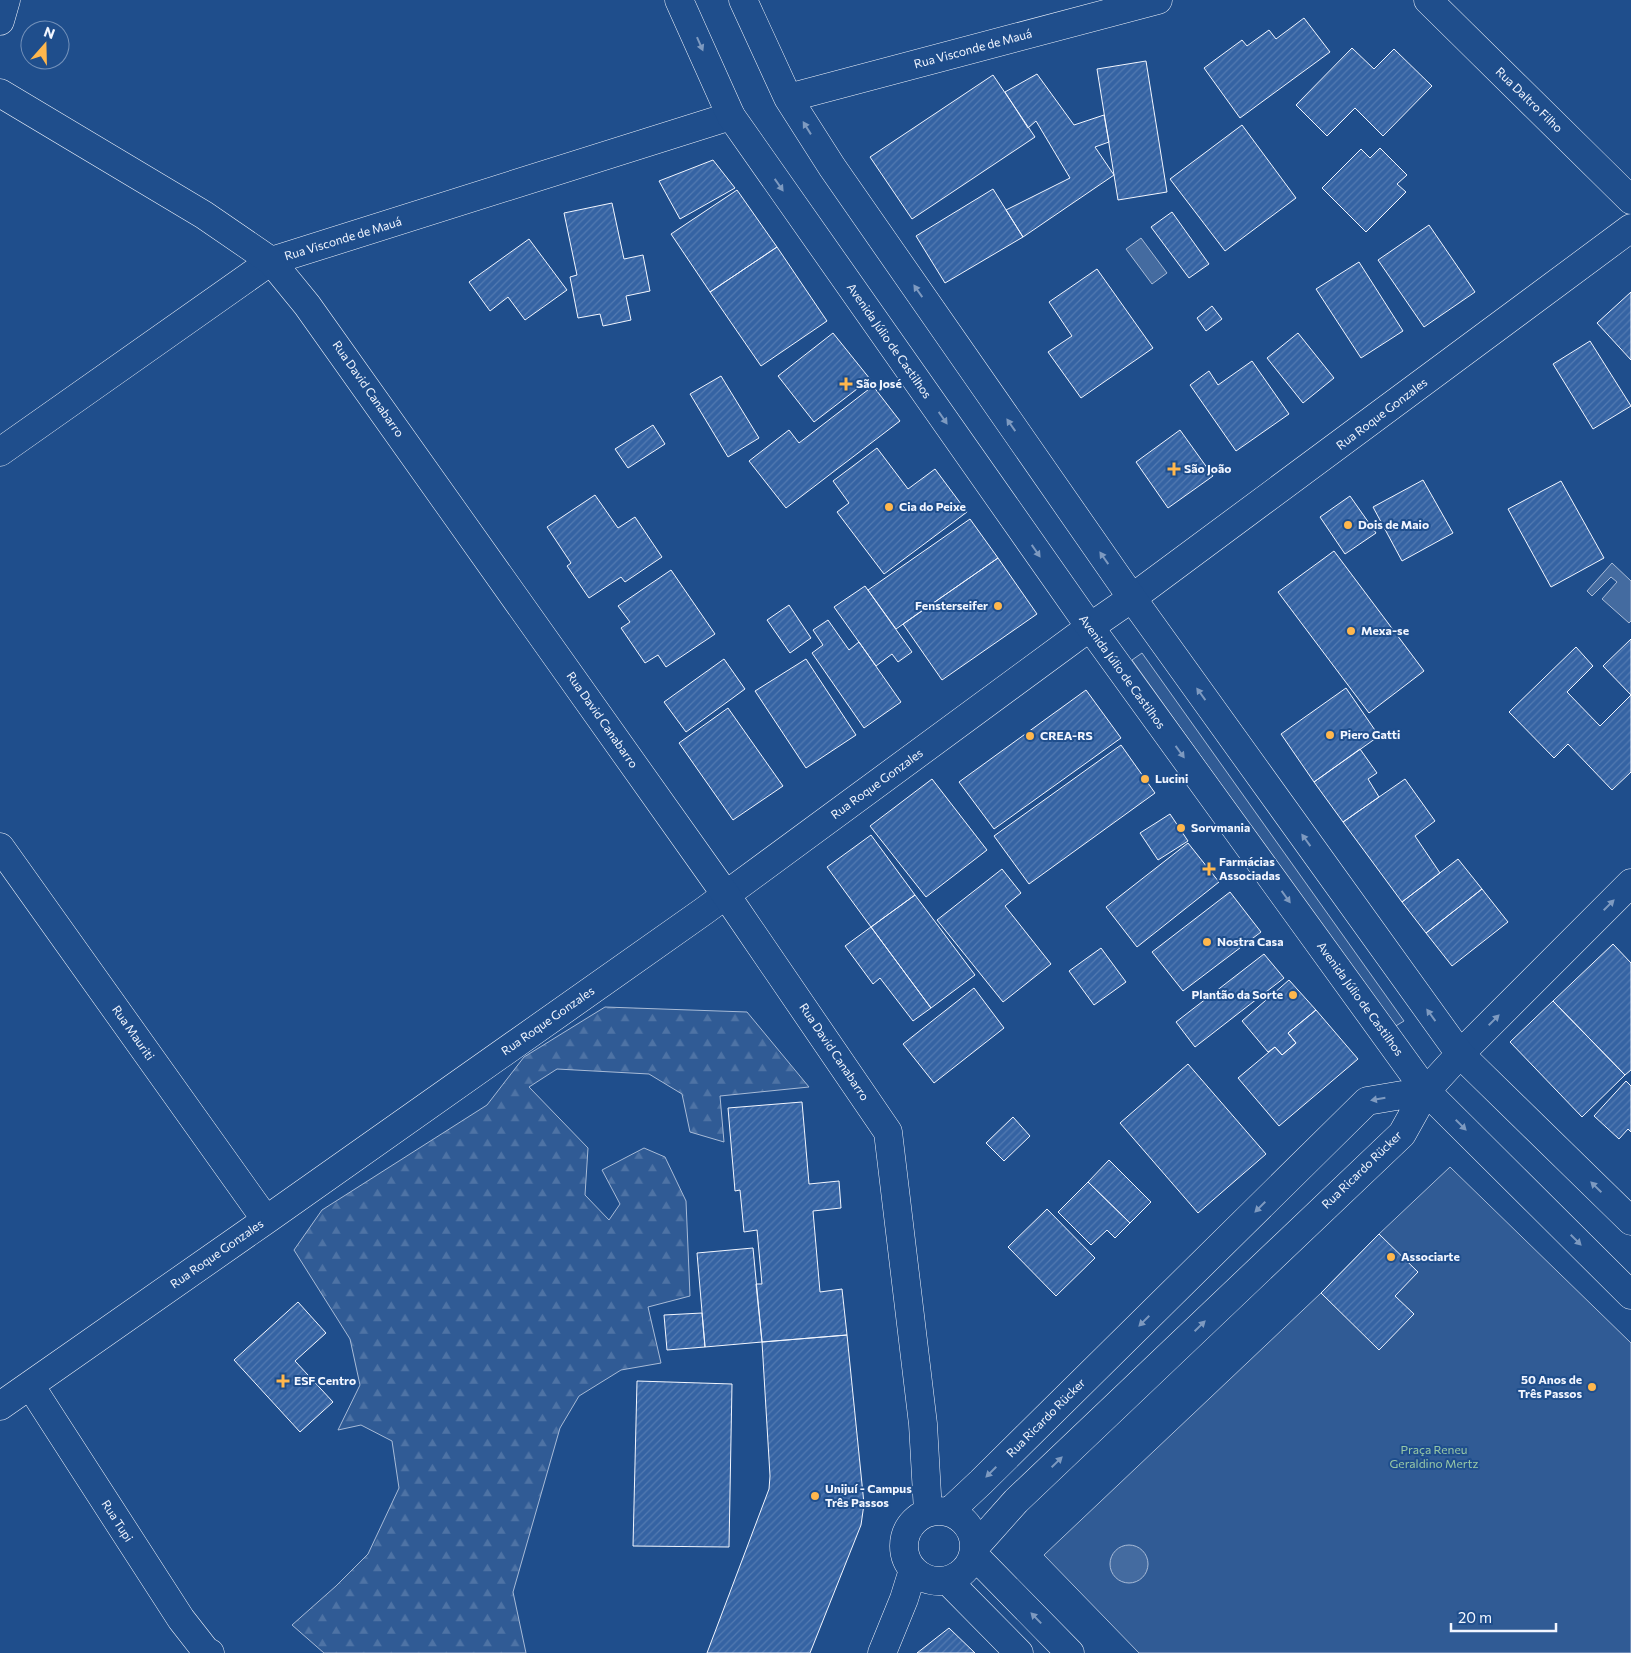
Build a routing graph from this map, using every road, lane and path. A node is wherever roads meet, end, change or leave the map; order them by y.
1 (6, 0) edge
2 (679, 0) edge
3 (743, 0) edge
4 (1158, 0) edge
5 (1428, 0) edge
6 (0, 21) edge
7 (0, 93) edge
8 (788, 98) junction
9 (731, 116) junction
10 (1631, 200) edge
11 (1631, 228) edge
12 (272, 261) junction
13 (0, 452) edge
14 (1132, 598) junction
15 (1090, 628) junction
16 (0, 846) edge
17 (1631, 882) edge
18 (726, 895) junction
19 (1460, 1054) junction
20 (1426, 1090) junction
21 (266, 1220) junction
22 (1631, 1221) edge
23 (1631, 1295) edge
24 (30, 1385) junction
25 (0, 1406) edge
26 (938, 1512) junction
27 (974, 1551) junction
28 (913, 1570) junction
29 (948, 1581) junction
30 (210, 1653) edge
31 (882, 1653) edge
32 (1020, 1653) edge
33 (1070, 1653) edge

1 - 6 street
2 -> 9 street, Avenida Júlio de Castilhos
3 - 8 street
4 - 8 street, Rua Visconde de Mauá
5 - 10 street, Rua Daltro Filho
7 - 12 street, Rua David Canabarro
14 -> 8 street
9 - 12 street, Rua Visconde de Mauá
9 -> 15 street, Avenida Júlio de Castilhos
11 - 14 street, Rua Roque Gonzales
12 - 13 street, Rua Visconde de Mauá
12 - 18 street, Rua David Canabarro
14 - 15 street, Rua Roque Gonzales
19 -> 14 street
15 - 18 street, Rua Roque Gonzales
15 -> 20 street, Avenida Júlio de Castilhos
16 - 21 street, Rua Mauriti
19 -> 17 street
18 - 21 street, Rua Roque Gonzales
18 - 26 street, Rua David Canabarro
19 - 20 street
22 -> 19 street
20 -> 23 street, Avenida Júlio de Castilhos
20 -> 26 street, Rua Ricardo Rücker
27 -> 20 street, Rua Ricardo Rücker
21 - 24 street, Rua Roque Gonzales
24 - 25 street, Rua Roque Gonzales
24 - 30 street, Rua Tupi
26 - 27 street
26 - 28 street
27 - 29 street
33 -> 27 street
28 - 29 street
28 - 31 street
29 - 32 street

